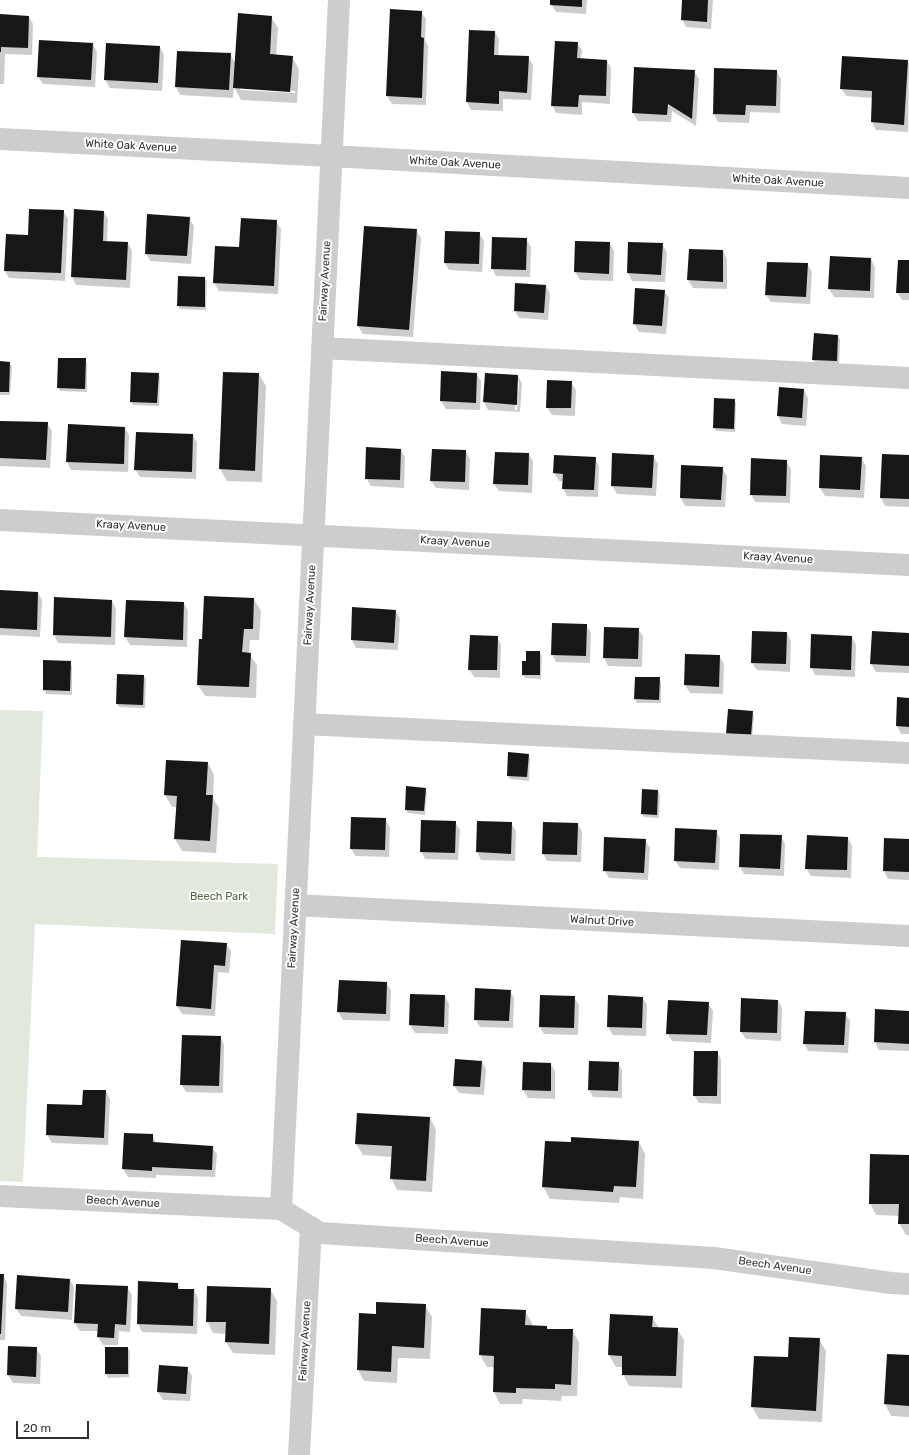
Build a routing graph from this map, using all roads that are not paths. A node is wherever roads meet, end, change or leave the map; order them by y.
1 (339, 0) edge
2 (0, 139) edge
3 (332, 156) junction
4 (909, 188) edge
5 (322, 348) junction
6 (909, 378) edge
7 (0, 520) edge
8 (313, 535) junction
9 (909, 565) edge
10 (304, 724) junction
11 (909, 753) edge
12 (296, 905) junction
13 (909, 936) edge
14 (0, 1196) edge
15 (281, 1210) junction
16 (311, 1227) junction
17 (909, 1284) edge
18 (299, 1455) edge

1 - 3 street, Fairway Avenue
2 - 3 street, White Oak Avenue
3 - 4 street, White Oak Avenue
3 - 5 street, Fairway Avenue
5 - 6 street
5 - 8 street, Fairway Avenue
7 - 8 street, Kraay Avenue
8 - 9 street, Kraay Avenue
8 - 10 street, Fairway Avenue
10 - 11 street
10 - 12 street, Fairway Avenue
12 - 13 street, Walnut Drive
12 - 15 street, Fairway Avenue
14 - 15 street, Beech Avenue
15 - 16 street, Beech Avenue
16 - 17 street, Beech Avenue
16 - 18 street, Fairway Avenue

